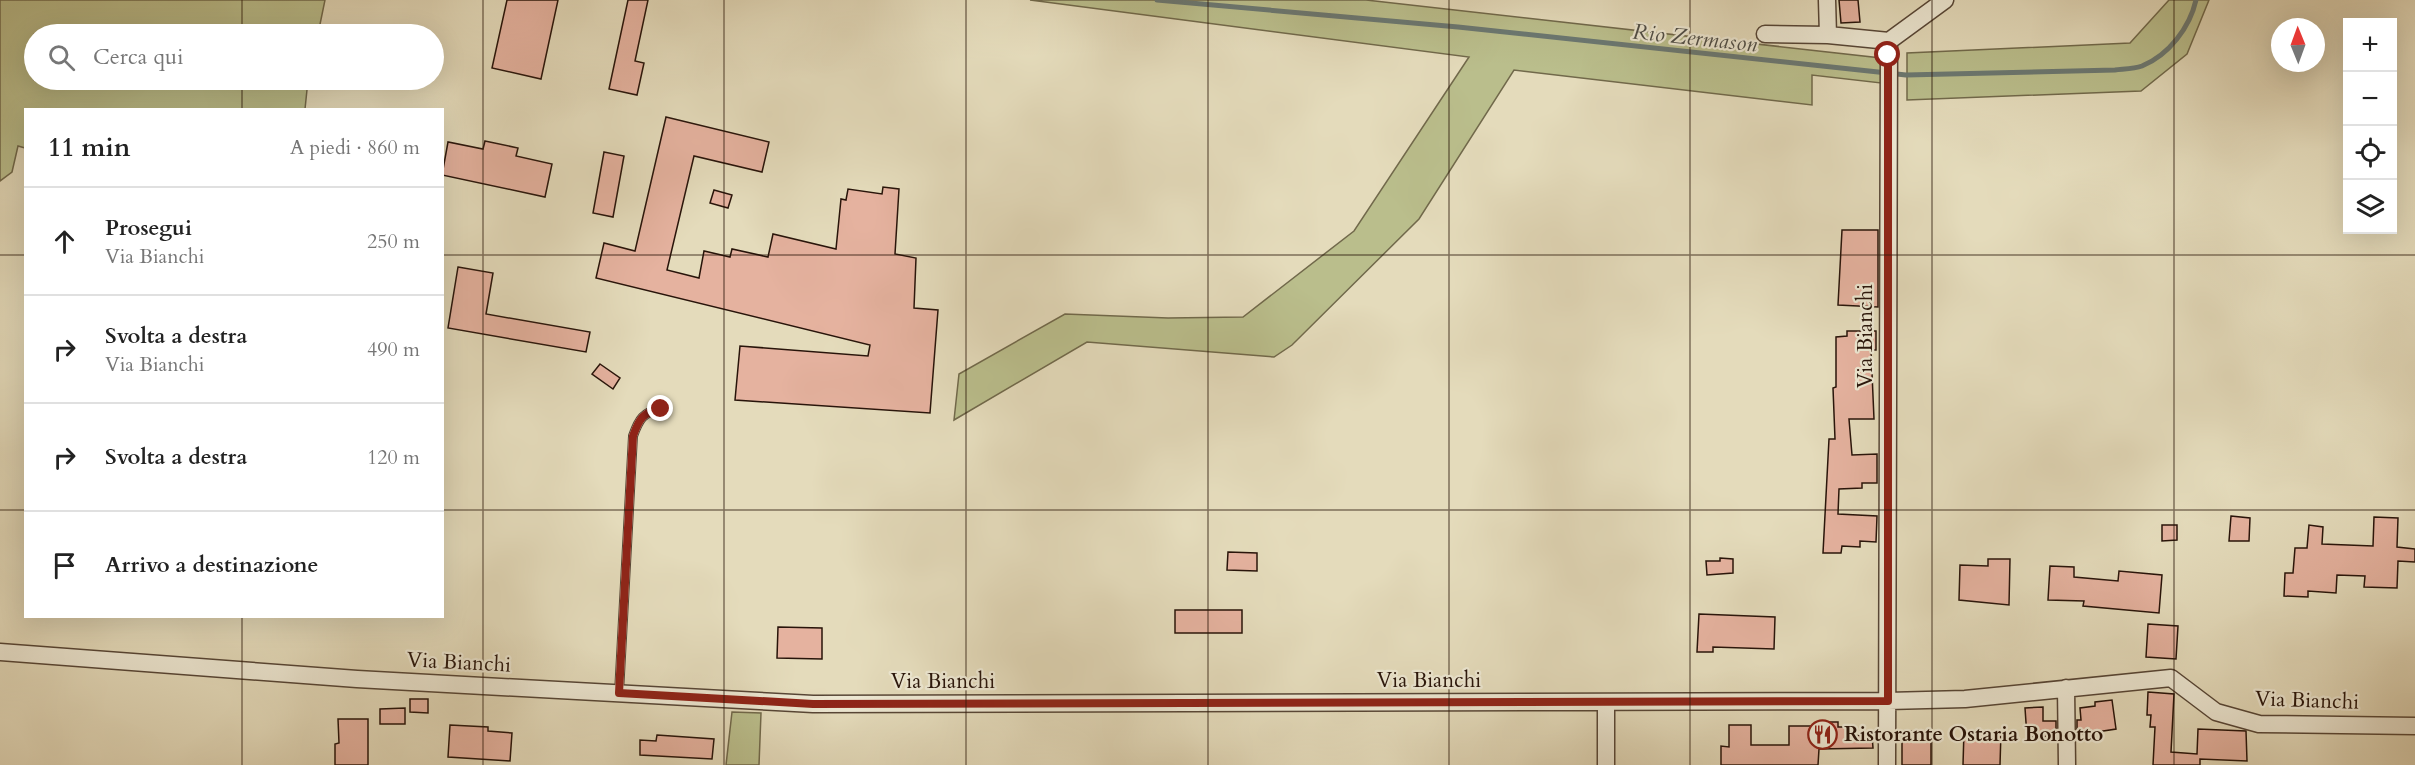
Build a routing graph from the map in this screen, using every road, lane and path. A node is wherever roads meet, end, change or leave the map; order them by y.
1 (1827, 0) edge
2 (1945, 0) edge
3 (1766, 34) dead end
4 (1828, 35) junction
5 (1889, 48) junction
6 (661, 409) dead end
7 (0, 652) edge
8 (2066, 688) junction
9 (619, 693) junction
10 (1888, 701) junction
11 (1606, 702) junction
12 (2415, 726) edge
13 (1606, 765) edge
14 (1887, 765) edge
15 (2067, 765) edge

1 - 4 street
2 - 5 street
3 - 4 street
4 - 5 street
5 - 10 street, Via Bianchi
6 - 9 lane
7 - 9 street, Via Bianchi
8 - 10 street, Via Bianchi
8 - 12 street, Via Bianchi
8 - 15 street
9 - 11 street, Via Bianchi
10 - 11 street, Via Bianchi
10 - 14 street, Via Bianchi
11 - 13 street

